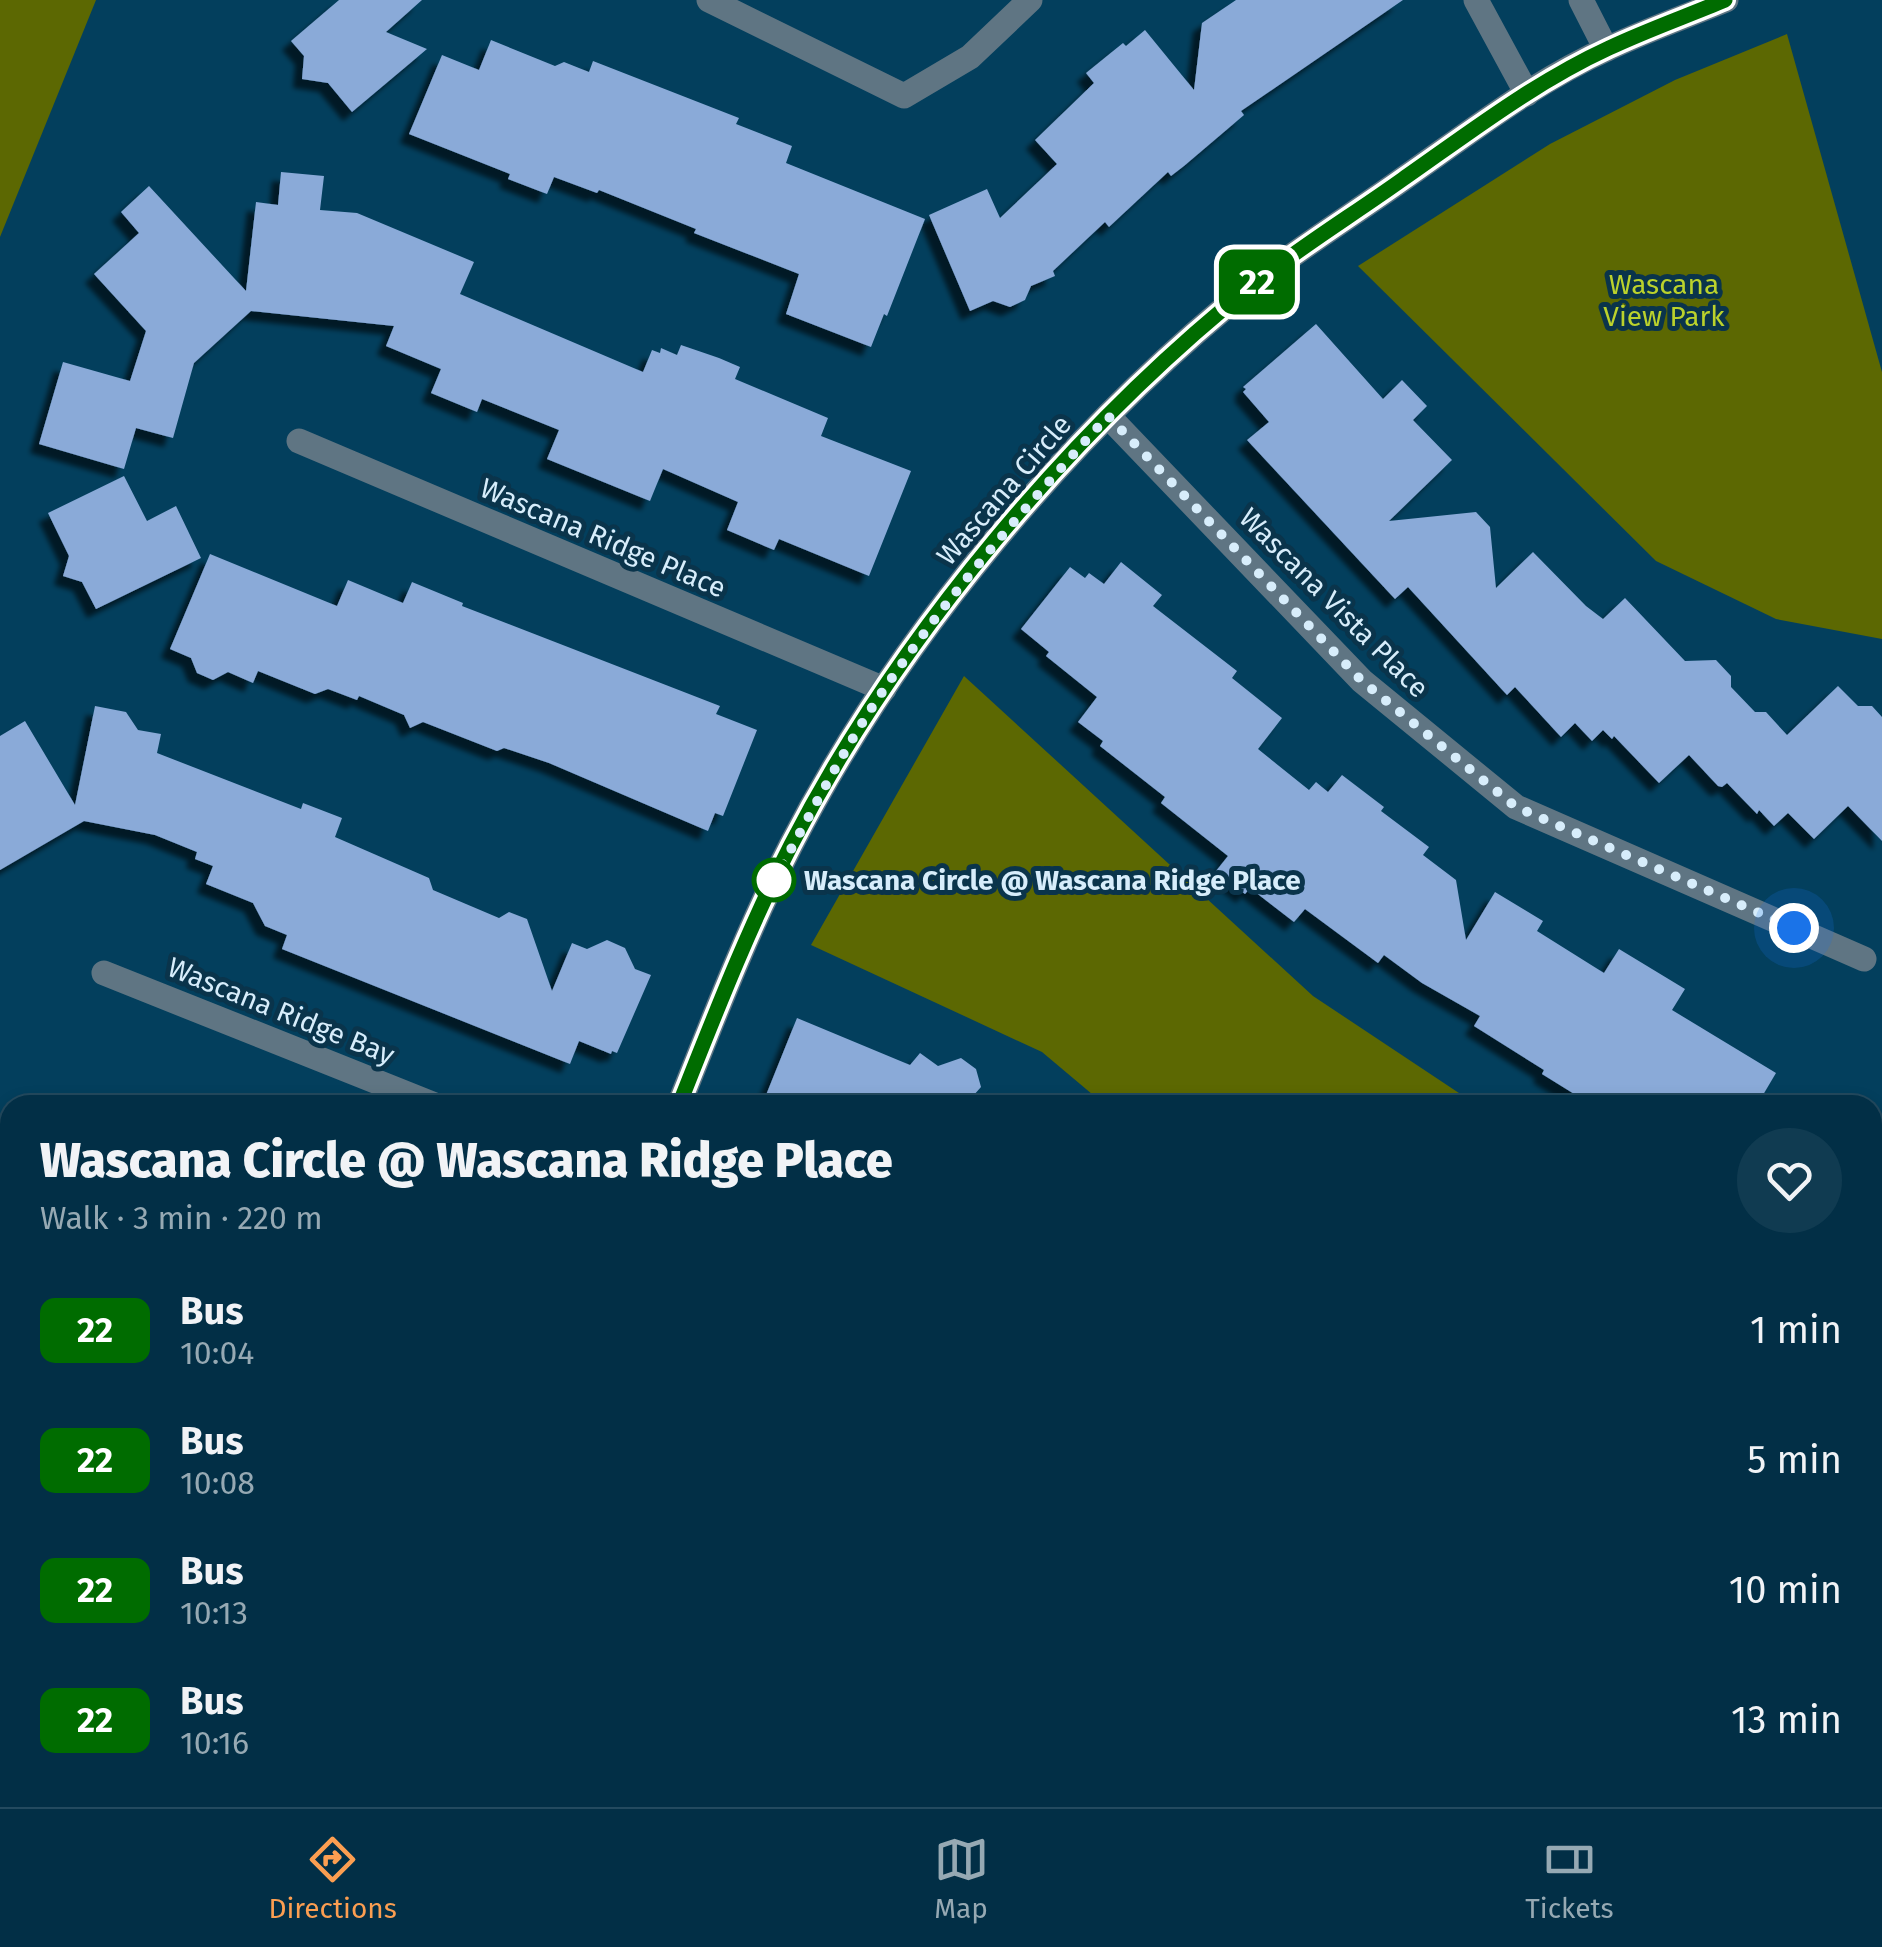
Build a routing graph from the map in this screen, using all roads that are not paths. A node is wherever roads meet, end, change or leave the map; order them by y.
1 (709, 0) edge
2 (1030, 0) edge
3 (1476, 0) edge
4 (1580, 0) edge
5 (1726, 0) edge
6 (1606, 49) junction
7 (1527, 94) junction
8 (1108, 416) junction
9 (299, 441) dead end
10 (884, 689) junction
11 (1864, 958) dead end
12 (104, 972) dead end
13 (410, 1095) edge
14 (683, 1095) edge

1 - 2 street
3 - 7 street
4 - 6 street
5 - 6 street, Wascana Circle
6 - 7 street, Wascana Circle
7 - 8 street, Wascana Circle
8 - 10 street, Wascana Circle
8 - 11 street, Wascana Vista Place
9 - 10 street, Wascana Ridge Place
10 - 14 street, Wascana Circle
12 - 13 street, Wascana Ridge Bay

